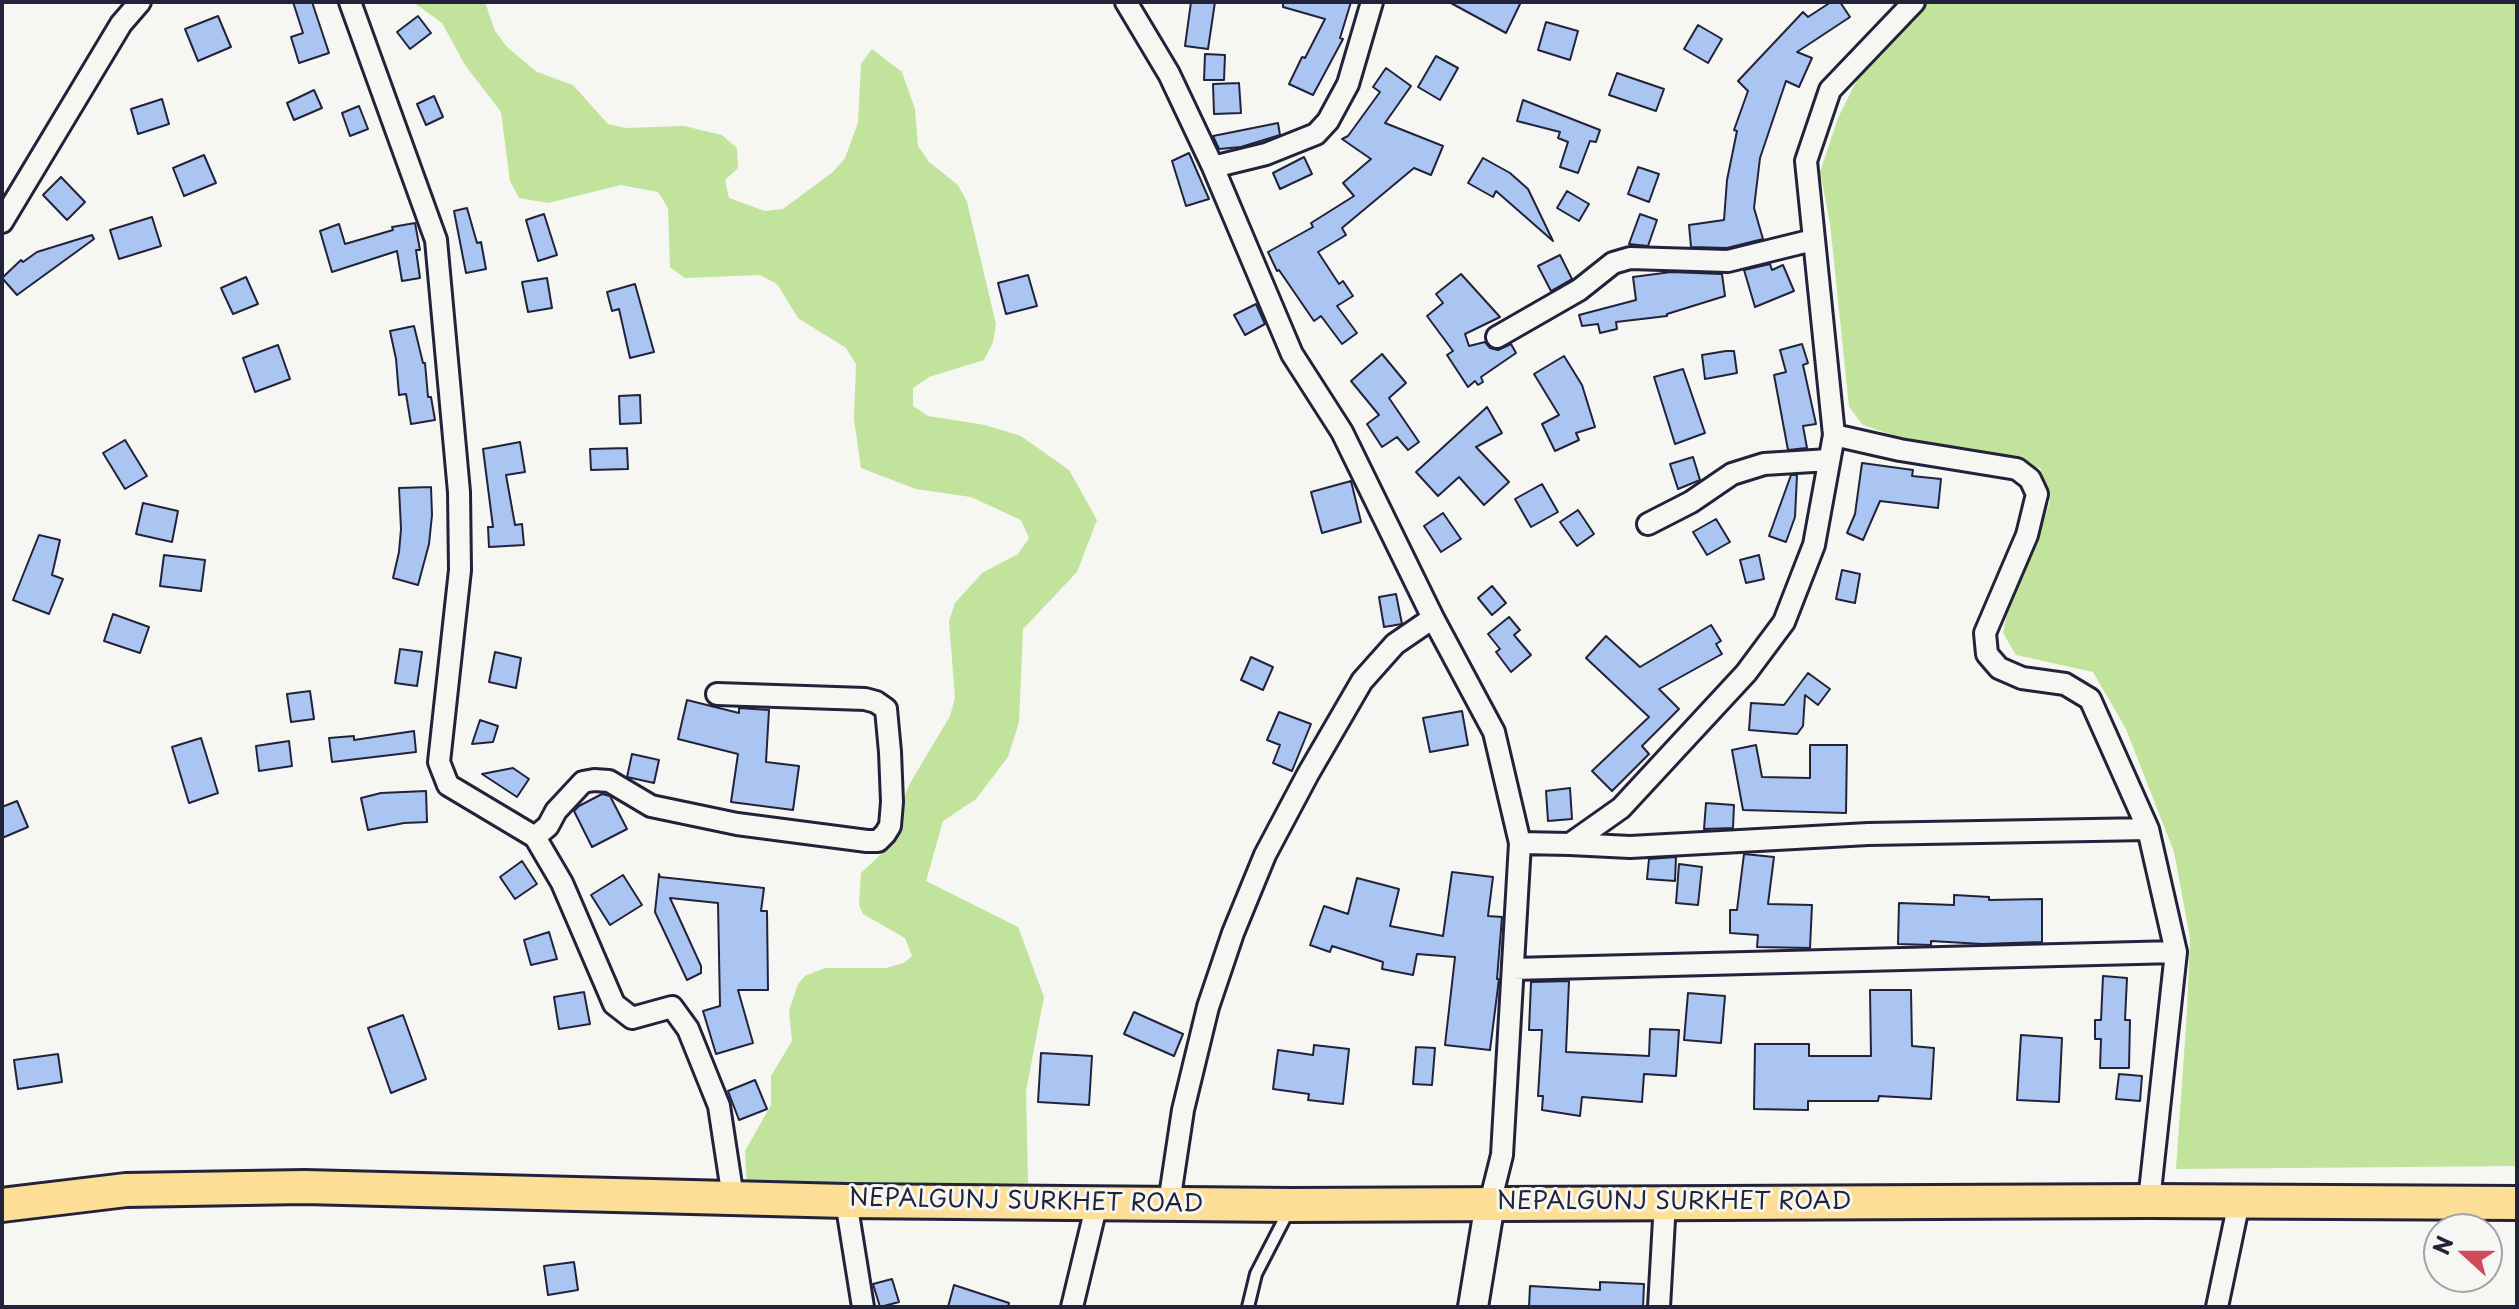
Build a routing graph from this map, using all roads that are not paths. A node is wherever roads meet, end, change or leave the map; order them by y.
1 (140, 2) edge
2 (350, 2) edge
3 (1126, 2) edge
4 (1372, 2) edge
5 (1914, 2) edge
6 (1213, 167) junction
7 (2, 222) edge
8 (1813, 240) junction
9 (1497, 337) dead end
10 (1834, 435) junction
11 (1829, 460) junction
12 (1648, 524) dead end
13 (1433, 618) junction
14 (717, 694) dead end
15 (2148, 829) junction
16 (535, 837) junction
17 (1520, 843) junction
18 (1570, 844) junction
19 (2176, 952) junction
20 (1513, 969) junction
21 (744, 1198) junction
22 (838, 1201) junction
23 (2149, 1201) junction
24 (1665, 1202) junction
25 (2239, 1202) junction
26 (1097, 1203) junction
27 (1169, 1203) junction
28 (1490, 1203) junction
29 (2517, 1203) edge
30 (2, 1205) edge
31 (1292, 1205) junction
32 (863, 1307) edge
33 (1072, 1307) edge
34 (1248, 1307) edge
35 (1473, 1307) edge
36 (1659, 1307) edge
37 (2217, 1307) edge

1 - 7 street
2 - 16 street
3 - 6 street
4 - 6 street
5 - 8 street
6 - 13 street
8 - 9 street
8 - 10 street
10 - 11 street
10 - 15 street
11 - 12 street
11 - 18 street
13 - 17 street
13 - 27 street
14 - 16 street
15 - 18 street
15 - 19 street
16 - 21 street
17 - 18 street
17 - 20 street
19 - 20 street
19 - 23 street
20 - 28 street
21 - 22 main road, NEPALGUNJ SURKHET ROAD
21 - 30 main road, NEPALGUNJ SURKHET ROAD
22 - 26 main road, NEPALGUNJ SURKHET ROAD
22 - 32 street
23 - 24 main road, NEPALGUNJ SURKHET ROAD
23 - 25 main road, NEPALGUNJ SURKHET ROAD
24 - 28 main road, NEPALGUNJ SURKHET ROAD
24 - 36 street
25 - 29 main road, NEPALGUNJ SURKHET ROAD
25 - 37 street
26 - 27 main road, NEPALGUNJ SURKHET ROAD
26 - 33 street
27 - 31 main road, NEPALGUNJ SURKHET ROAD
28 - 31 main road, NEPALGUNJ SURKHET ROAD
28 - 35 street
31 - 34 lane

